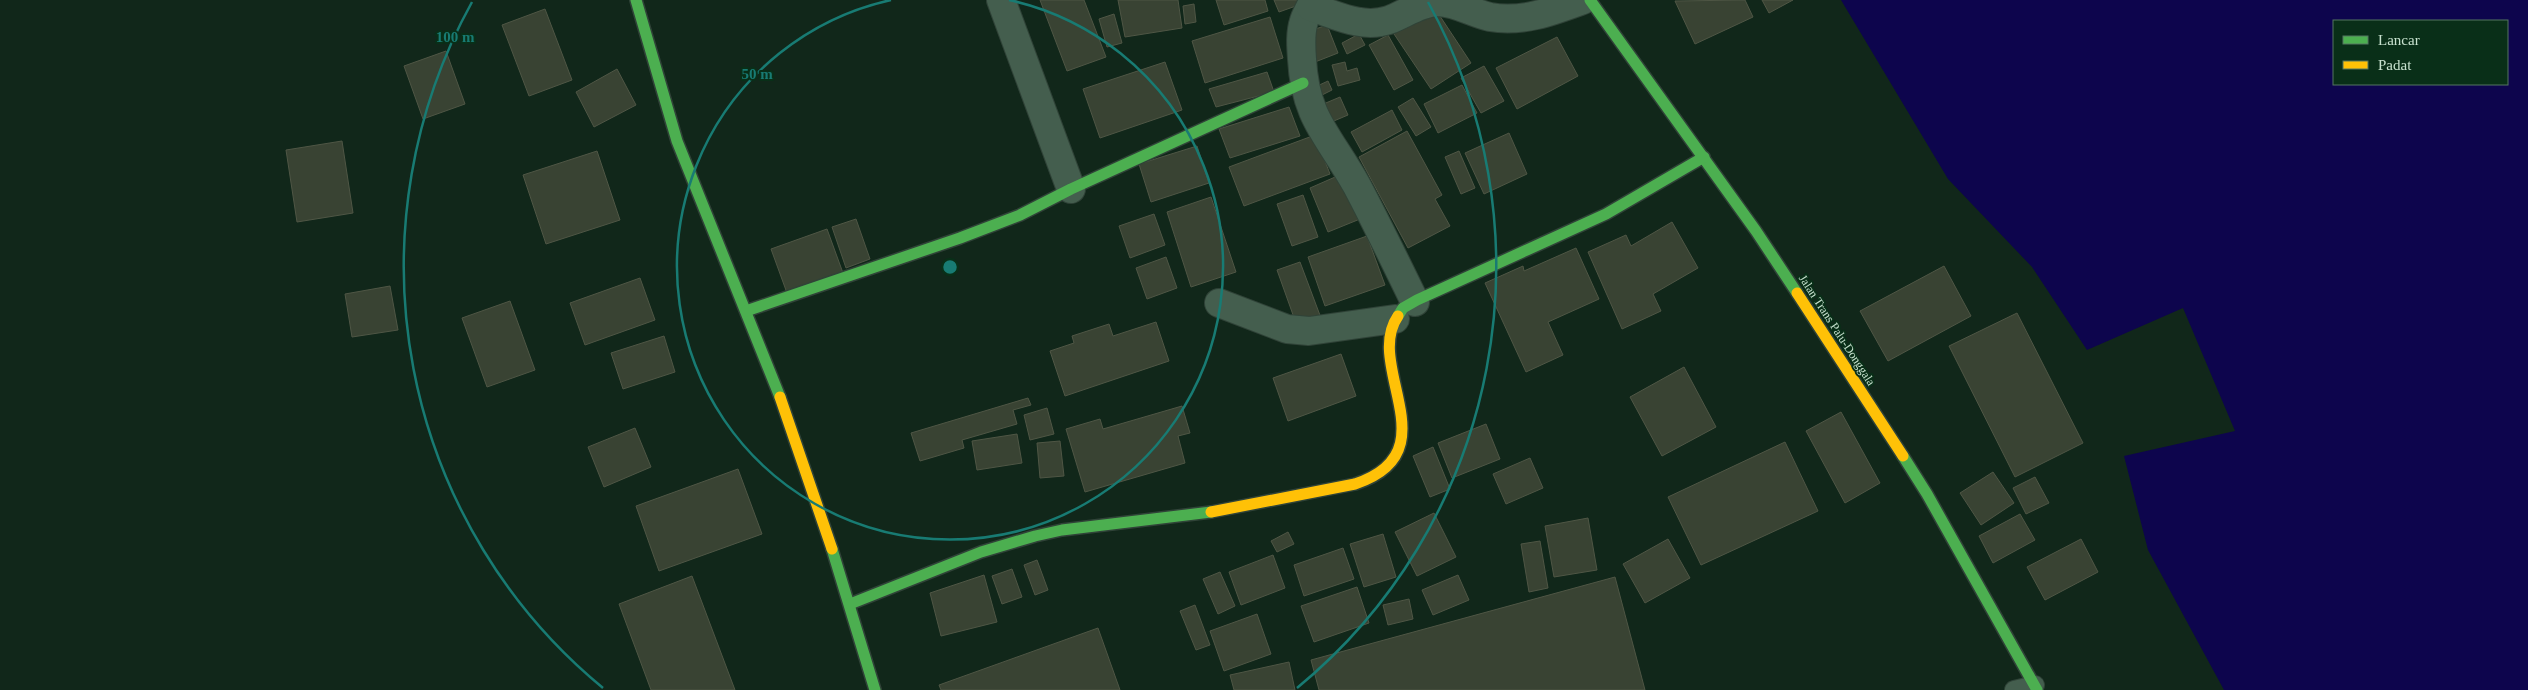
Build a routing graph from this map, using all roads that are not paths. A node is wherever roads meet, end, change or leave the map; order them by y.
1 (636, 0) edge
2 (1001, 0) edge
3 (1583, 0) edge
4 (1590, 0) edge
5 (1312, 3) edge
6 (1303, 83) junction
7 (1704, 158) junction
8 (1071, 189) junction
9 (1219, 304) dead end
10 (746, 311) junction
11 (1405, 311) junction
12 (850, 604) junction
13 (2036, 687) edge
14 (875, 690) edge
15 (2014, 690) edge

1 - 10 main road
2 - 8 street
3 - 5 street
4 - 7 main road, Jalan Trans Palu-Donggala
5 - 6 street
6 - 8 main road
6 - 11 street
7 - 11 main road
7 - 13 main road, Jalan Trans Palu-Donggala
8 - 10 main road
9 - 11 street
10 - 12 main road
11 - 12 main road
12 - 14 main road
13 - 15 lane

